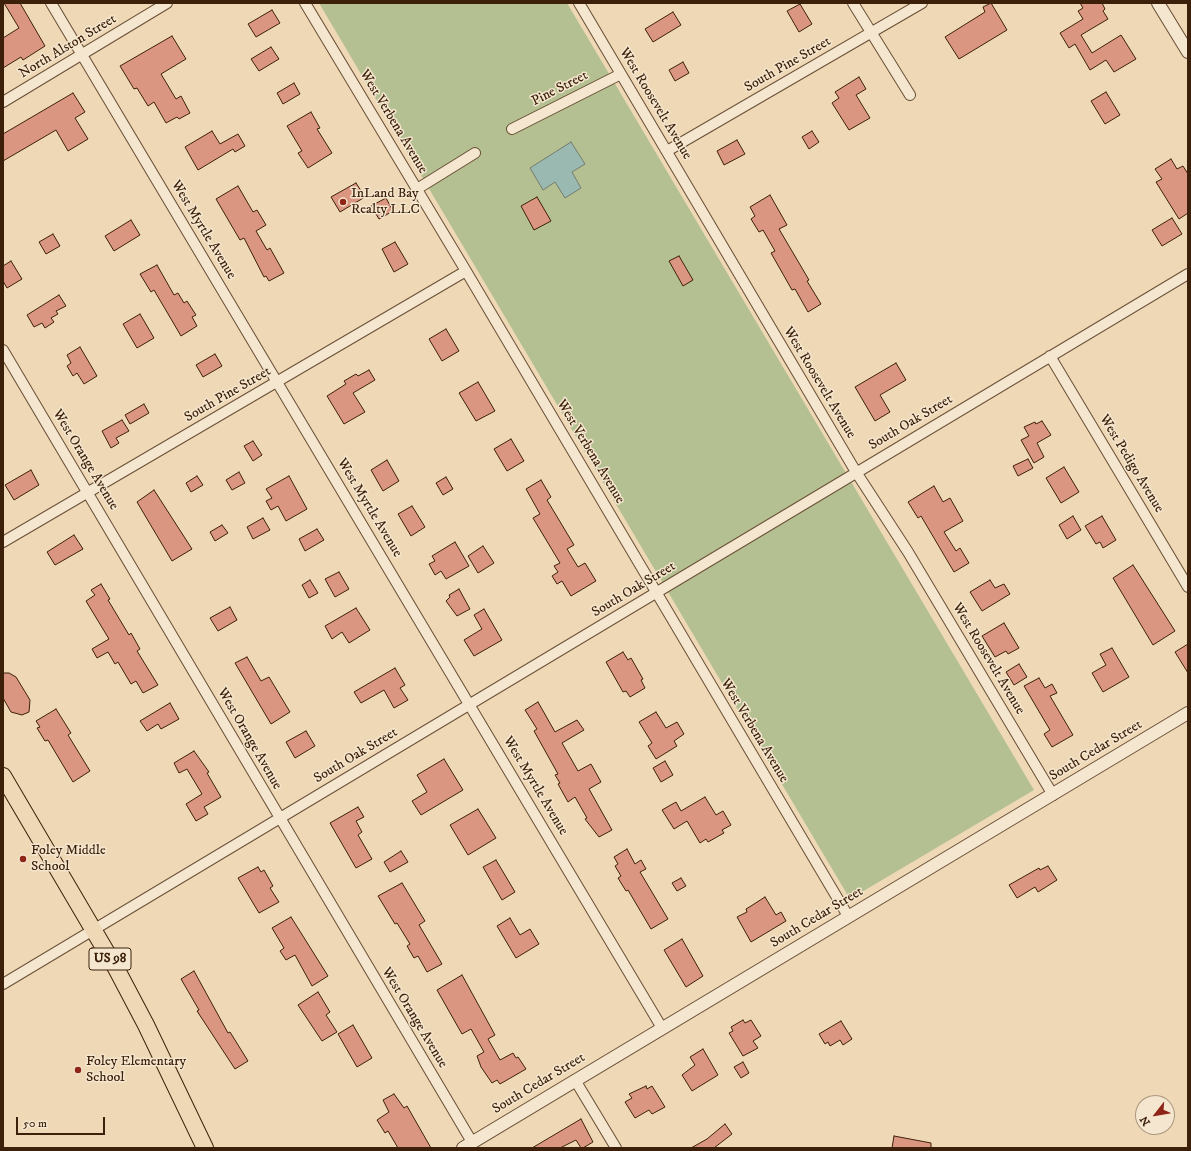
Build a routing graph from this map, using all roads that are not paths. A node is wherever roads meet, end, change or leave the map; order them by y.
1 (50, 3) edge
2 (167, 3) edge
3 (306, 3) edge
4 (579, 3) edge
5 (853, 3) edge
6 (922, 3) edge
7 (1158, 3) edge
8 (873, 33) junction
9 (1188, 52) edge
10 (82, 55) junction
11 (621, 74) junction
12 (910, 95) dead end
13 (3, 102) edge
14 (512, 129) dead end
15 (667, 151) junction
16 (476, 153) dead end
17 (417, 189) junction
18 (466, 271) junction
19 (1188, 274) edge
20 (3, 350) edge
21 (1050, 356) junction
22 (278, 382) junction
23 (856, 472) junction
24 (88, 493) junction
25 (3, 542) edge
26 (1188, 587) edge
27 (656, 592) junction
28 (470, 704) junction
29 (1188, 714) edge
30 (3, 776) edge
31 (1053, 794) junction
32 (279, 818) junction
33 (848, 916) junction
34 (94, 929) junction
35 (3, 984) edge
36 (662, 1028) junction
37 (575, 1080) junction
38 (467, 1145) edge
39 (205, 1148) edge
40 (616, 1148) edge

1 - 10 street, West Myrtle Avenue
2 - 10 street, North Alston Street
3 - 17 street, West Verbena Avenue
4 - 11 street, West Roosevelt Avenue
5 - 8 street
6 - 8 street, South Pine Street
7 - 9 street
8 - 12 street
8 - 15 street, South Pine Street
10 - 13 street, North Alston Street
10 - 22 street, West Myrtle Avenue
11 - 14 street, Pine Street
11 - 15 street, West Roosevelt Avenue
15 - 23 street, West Roosevelt Avenue
16 - 17 street
17 - 18 street, West Verbena Avenue
18 - 22 street, South Pine Street
18 - 27 street, West Verbena Avenue
19 - 21 street, South Oak Street
20 - 24 street, West Orange Avenue
21 - 23 street, South Oak Street
21 - 26 street, West Pedigo Avenue
22 - 24 street, South Pine Street
22 - 28 street, West Myrtle Avenue
23 - 27 street, South Oak Street
23 - 31 street, West Roosevelt Avenue
24 - 25 street, South Pine Street
24 - 32 street, West Orange Avenue
27 - 28 street, South Oak Street
27 - 33 street, West Verbena Avenue
28 - 32 street, South Oak Street
28 - 36 street, West Myrtle Avenue
29 - 31 street, South Cedar Street
30 - 34 main road, US 98
31 - 33 street, South Cedar Street
32 - 34 street, South Oak Street
32 - 38 street, West Orange Avenue
33 - 36 street, South Cedar Street
34 - 35 street, South Oak Street
34 - 39 main road, US 98
36 - 37 street, South Cedar Street
37 - 38 street, South Cedar Street
37 - 40 street

